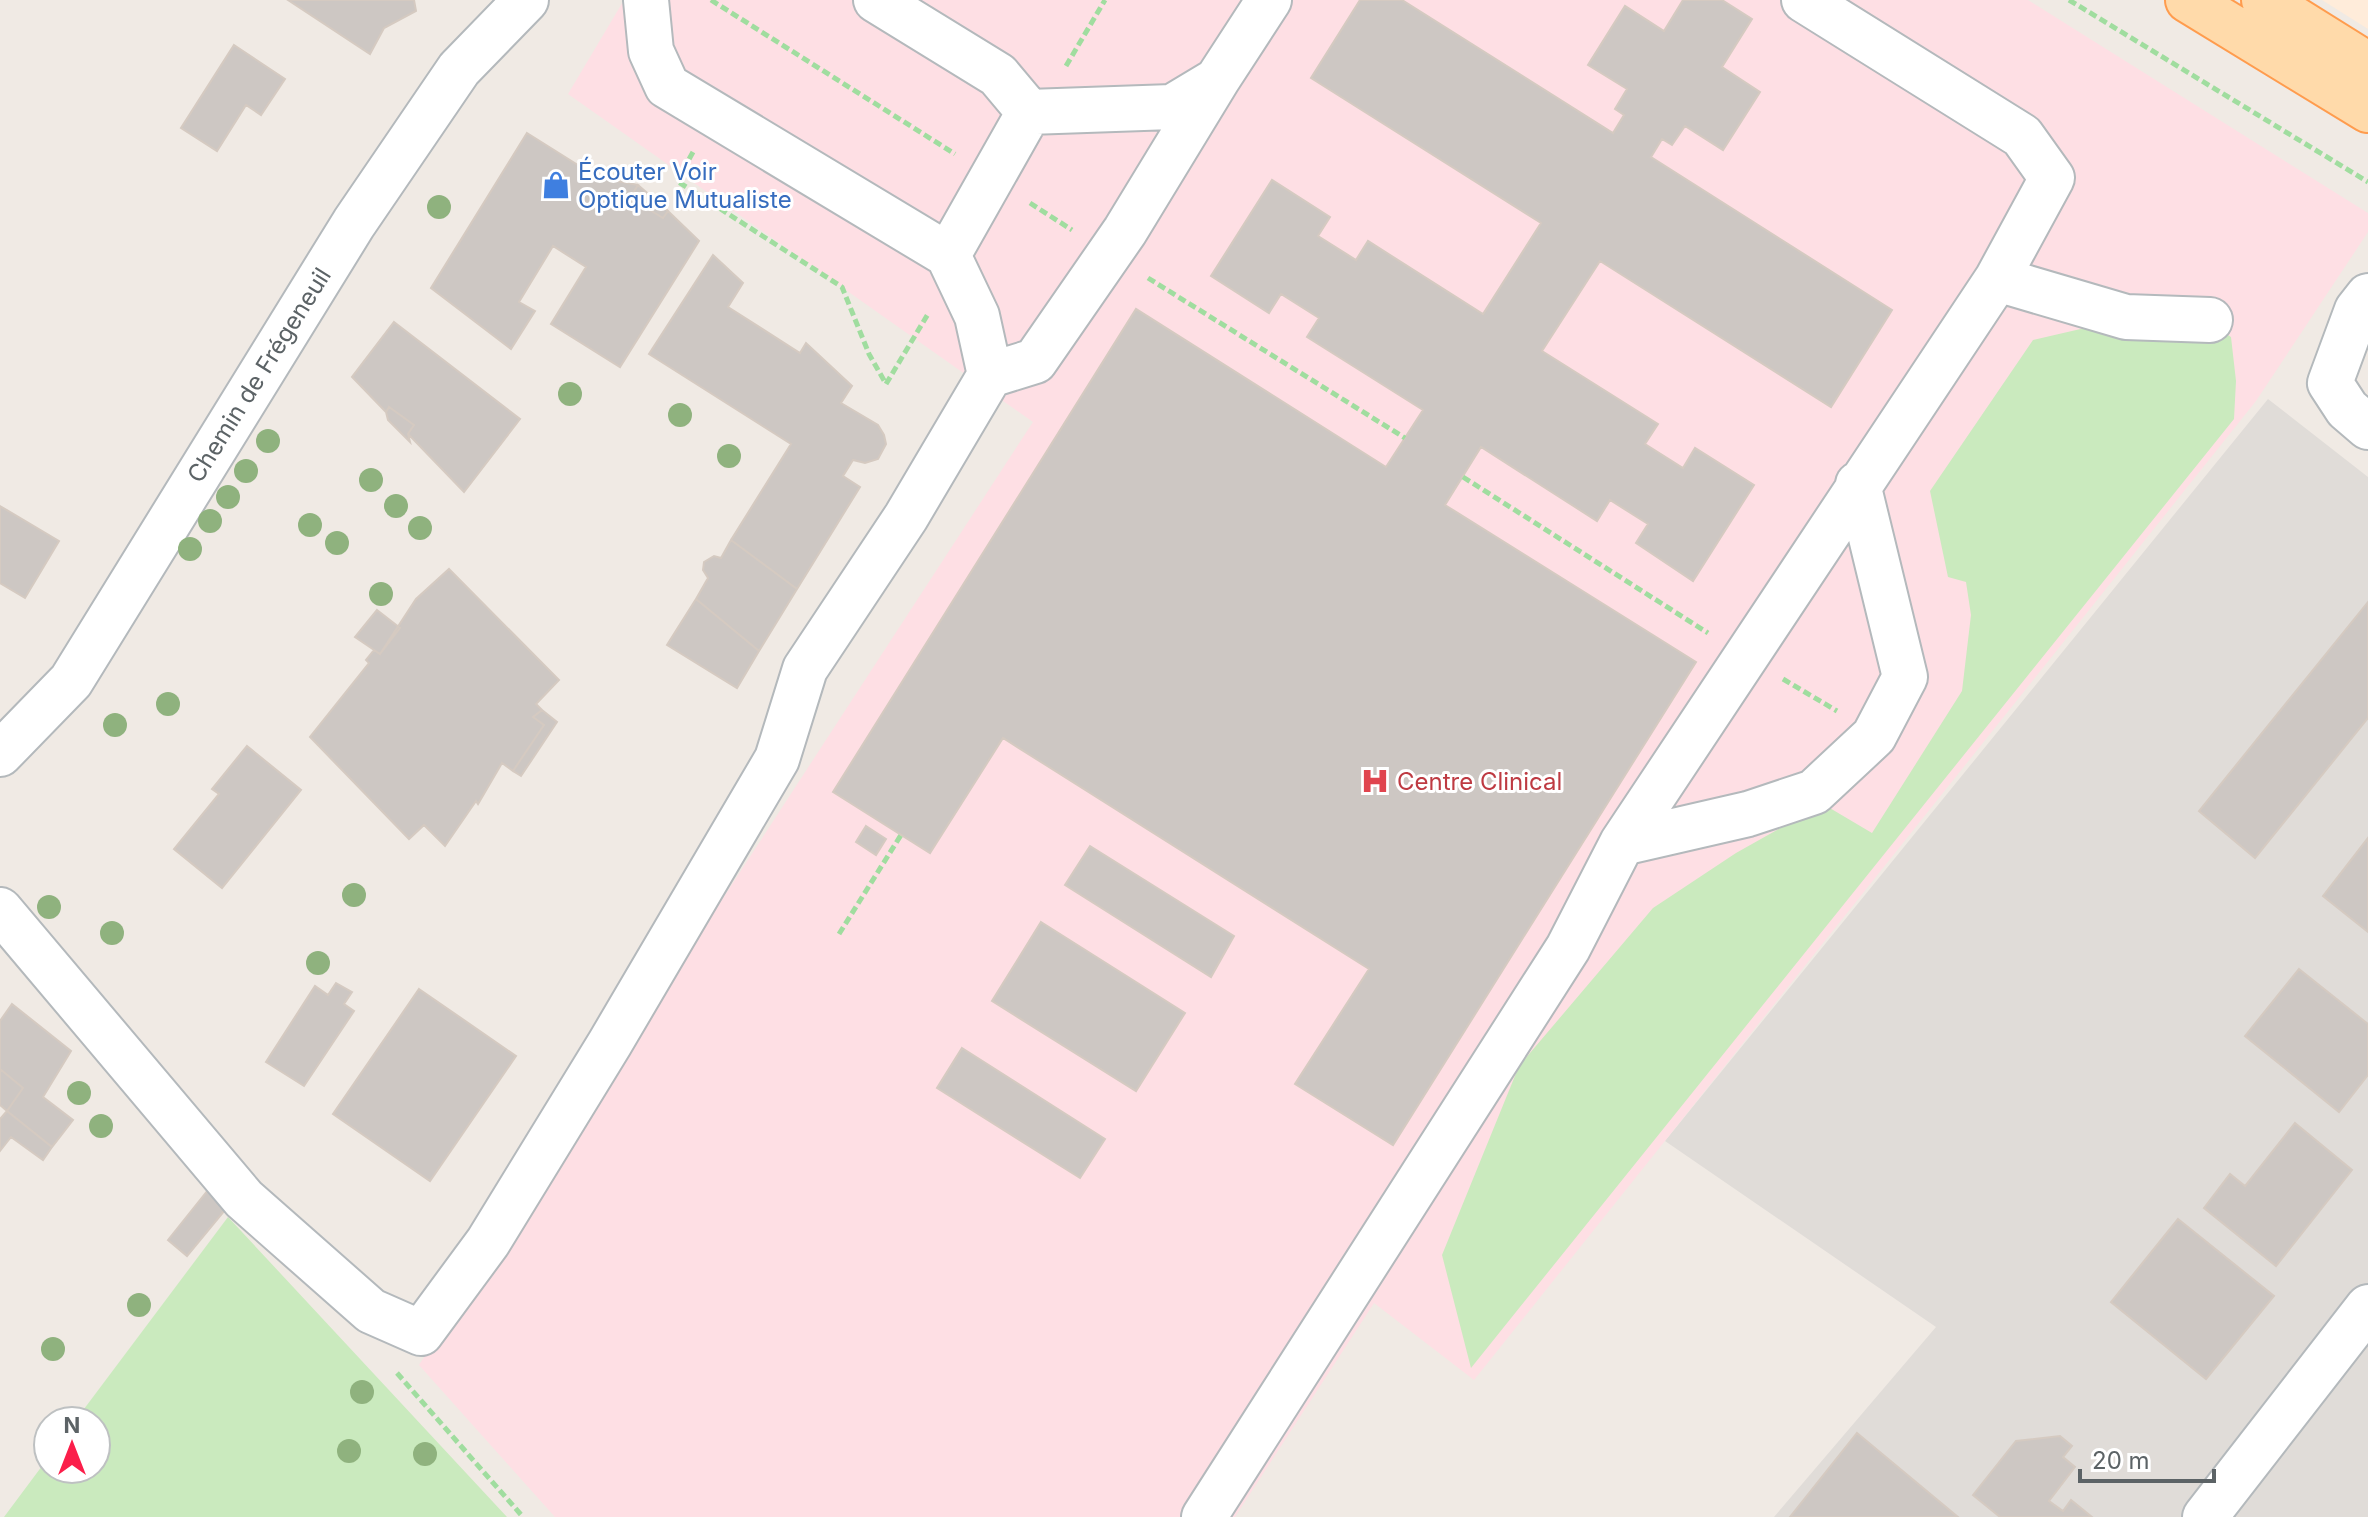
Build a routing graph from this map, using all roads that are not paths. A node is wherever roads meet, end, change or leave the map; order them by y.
1 (526, 0) edge
2 (646, 0) edge
3 (876, 0) edge
4 (1269, 0) edge
5 (1804, 0) edge
6 (2188, 0) edge
7 (2264, 0) edge
8 (2368, 65) edge
9 (1217, 80) junction
10 (2368, 110) edge
11 (1029, 112) junction
12 (948, 255) junction
13 (1997, 279) junction
14 (2368, 296) edge
15 (2210, 320) dead end
16 (990, 375) junction
17 (2368, 427) edge
18 (1858, 484) junction
19 (0, 754) edge
20 (1622, 843) junction
21 (0, 910) edge
22 (2368, 1307) edge
23 (1204, 1517) edge
24 (2205, 1517) edge

1 - 19 street, Chemin de Frégeneuil
2 - 12 street
3 - 11 street
4 - 9 street
5 - 13 street
6 - 10 main road
7 - 8 main road
9 - 11 street
9 - 16 street
11 - 12 street
12 - 16 street
13 - 15 street
13 - 18 street
14 - 17 street
16 - 21 street
18 - 20 street
18 - 20 street
20 - 23 street
22 - 24 street

